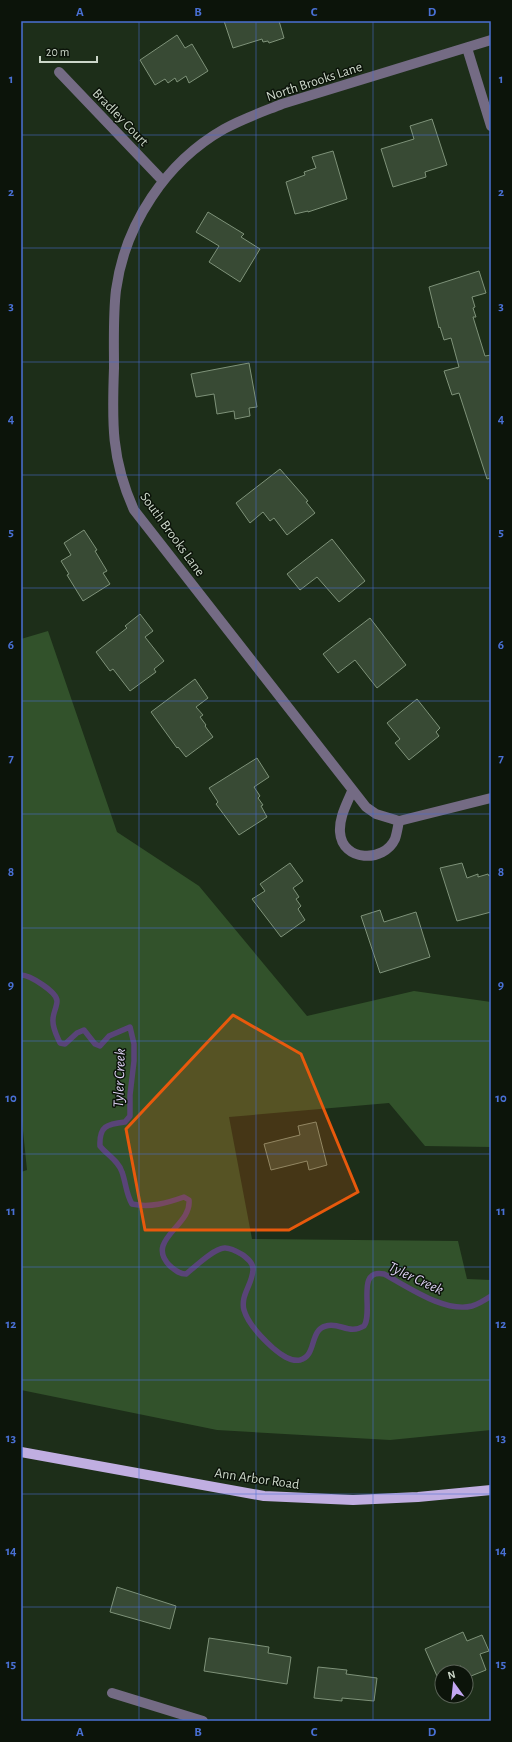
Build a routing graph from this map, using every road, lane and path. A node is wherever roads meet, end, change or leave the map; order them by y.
1 (491, 40) edge
2 (467, 48) junction
3 (59, 72) dead end
4 (491, 126) edge
5 (163, 181) junction
6 (352, 791) junction
7 (491, 798) edge
8 (399, 820) junction
9 (21, 1452) edge
10 (491, 1490) edge
11 (112, 1693) dead end
12 (203, 1721) edge

1 - 2 street, North Brooks Lane
2 - 4 street
2 - 5 street, North Brooks Lane
3 - 5 street, Bradley Court
5 - 6 street, South Brooks Lane
6 - 8 street, South Brooks Lane
6 - 8 street
7 - 8 street, South Brooks Lane
9 - 10 main road, Ann Arbor Road
11 - 12 street

